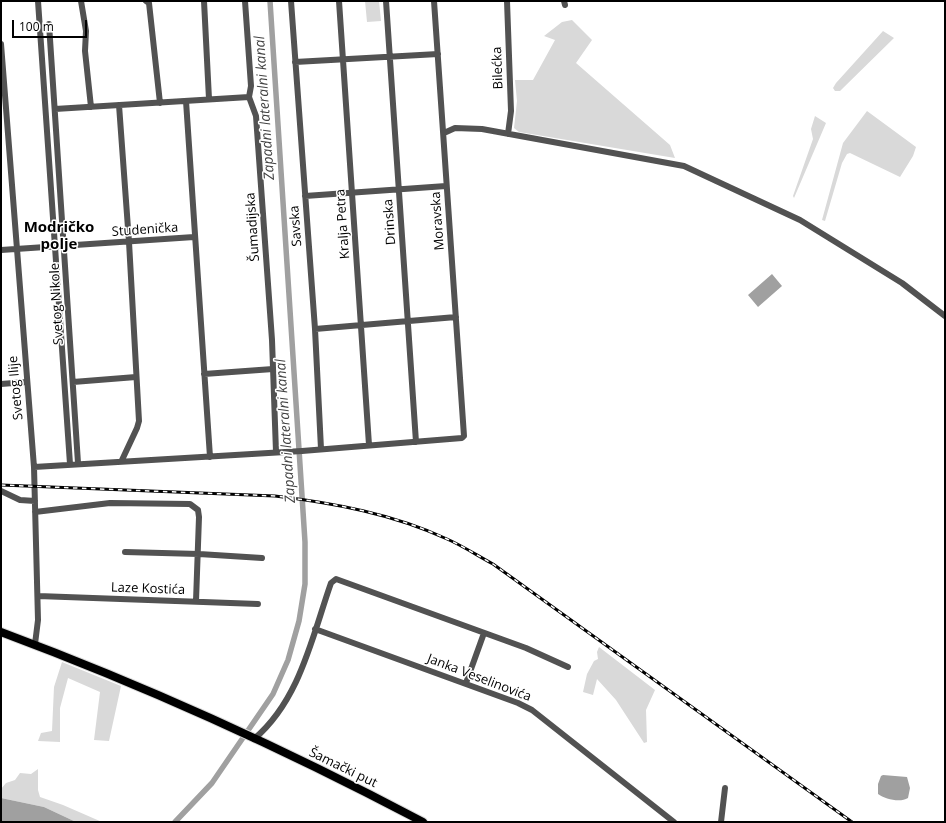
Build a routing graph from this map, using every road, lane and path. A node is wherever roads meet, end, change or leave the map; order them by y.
1 (38, 1) edge
2 (81, 1) edge
3 (146, 1) edge
4 (204, 1) edge
5 (245, 1) edge
6 (292, 1) edge
7 (339, 1) edge
8 (386, 1) edge
9 (434, 1) edge
10 (507, 1) edge
11 (49, 24) dead end
12 (1, 44) edge
13 (438, 54) junction
14 (390, 57) junction
15 (343, 59) junction
16 (295, 62) junction
17 (249, 97) junction
18 (208, 99) junction
19 (186, 101) junction
20 (160, 102) junction
21 (119, 105) junction
22 (91, 107) junction
23 (55, 109) junction
24 (444, 133) junction
25 (508, 134) junction
26 (446, 186) junction
27 (399, 189) junction
28 (352, 193) junction
29 (305, 196) junction
30 (194, 237) junction
31 (129, 242) junction
32 (64, 245) junction
33 (55, 246) junction
34 (16, 248) junction
35 (1, 250) edge
36 (945, 316) edge
37 (456, 317) junction
38 (409, 321) junction
39 (362, 325) junction
40 (315, 329) junction
41 (273, 369) junction
42 (204, 374) junction
43 (136, 377) junction
44 (26, 382) junction
45 (72, 382) junction
46 (1, 384) edge
47 (416, 442) junction
48 (369, 445) junction
49 (321, 449) junction
50 (276, 452) junction
51 (210, 457) junction
52 (122, 460) junction
53 (78, 463) junction
54 (70, 464) junction
55 (34, 467) junction
56 (1, 491) edge
57 (35, 501) junction
58 (35, 512) junction
59 (125, 552) dead end
60 (199, 554) junction
61 (262, 558) dead end
62 (38, 596) junction
63 (196, 601) junction
64 (258, 604) dead end
65 (315, 629) junction
66 (1, 632) edge
67 (484, 633) junction
68 (35, 644) junction
69 (568, 667) dead end
70 (466, 683) junction
71 (252, 738) junction
72 (725, 788) dead end
73 (423, 822) edge
74 (674, 822) edge
75 (721, 822) edge

1 - 33 street
2 - 22 street
3 - 20 street
4 - 18 street
5 - 17 street, Šumadijska
6 - 16 street, Savska
7 - 15 street, Kralja Petra
8 - 14 street, Drinska
9 - 13 street, Moravska
10 - 25 street, Bilećka
11 - 23 street, Svetog Nikole
12 - 34 street, Svetog Ilije
13 - 14 street
13 - 24 street, Moravska
14 - 15 street
14 - 27 street, Drinska
15 - 16 street
15 - 28 street, Kralja Petra
16 - 29 street, Savska
17 - 18 street
17 - 41 street, Šumadijska
18 - 19 street
19 - 20 street
19 - 30 street
20 - 21 street
21 - 22 street
21 - 31 street
22 - 23 street
23 - 32 street, Svetog Nikole
24 - 25 street
24 - 26 street, Moravska
25 - 36 street
26 - 27 street
26 - 37 street, Moravska
27 - 28 street
27 - 38 street, Drinska
28 - 29 street
28 - 39 street, Kralja Petra
29 - 40 street, Savska
30 - 31 street, Studenička
30 - 42 street
31 - 32 street, Studenička
31 - 43 street
32 - 33 street, Studenička
32 - 45 street, Svetog Nikole
33 - 34 street, Studenička
33 - 54 street
34 - 35 street, Studenička
34 - 44 street, Svetog Ilije
37 - 38 street
37 - 47 street, Moravska
38 - 39 street
38 - 47 street, Drinska
39 - 40 street
39 - 48 street, Kralja Petra
40 - 49 street, Savska
41 - 42 street
41 - 50 street, Šumadijska
42 - 51 street
43 - 45 street
43 - 52 street
44 - 46 street
44 - 55 street, Svetog Ilije
45 - 53 street, Svetog Nikole
47 - 48 street
48 - 49 street
49 - 50 street
50 - 51 street
51 - 52 street
52 - 53 street
53 - 54 street
54 - 55 street
55 - 57 street, Svetog Ilije
56 - 57 street
57 - 58 street, Svetog Ilije
58 - 60 street
58 - 62 street, Svetog Ilije
59 - 60 street
60 - 61 street
60 - 63 street
62 - 63 street, Laze Kostića
62 - 68 street, Svetog Ilije
63 - 64 street, Laze Kostića
65 - 67 street
65 - 70 street, Janka Veselinovića
65 - 71 street
66 - 68 main road, Šamački put
67 - 69 street
67 - 70 street
68 - 71 main road, Šamački put
70 - 74 street, Janka Veselinovića
71 - 73 main road, Šamački put
72 - 75 street

